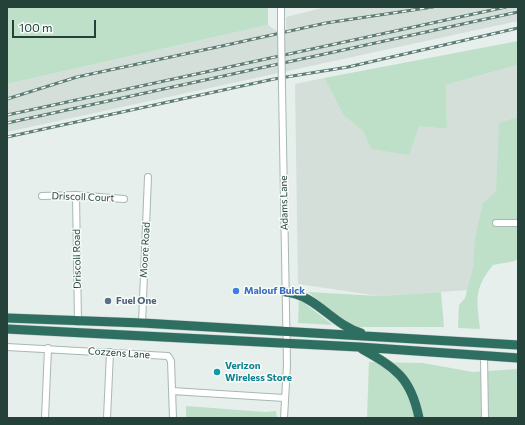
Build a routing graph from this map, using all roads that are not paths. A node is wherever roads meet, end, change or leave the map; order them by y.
1 (281, 7) edge
2 (148, 177) dead end
3 (76, 195) junction
4 (42, 196) dead end
5 (124, 199) dead end
6 (496, 223) dead end
7 (518, 223) edge
8 (285, 292) junction
9 (7, 318) edge
10 (78, 322) junction
11 (142, 323) junction
12 (7, 331) edge
13 (286, 333) junction
14 (378, 338) junction
15 (286, 344) junction
16 (518, 345) edge
17 (7, 347) edge
18 (359, 347) junction
19 (48, 348) junction
20 (110, 352) junction
21 (484, 357) junction
22 (518, 358) edge
23 (172, 391) junction
24 (284, 398) junction
25 (45, 418) edge
26 (107, 418) edge
27 (173, 418) edge
28 (284, 418) edge
29 (419, 418) edge
30 (485, 418) edge

1 - 8 street, Adams Lane, bridge
2 - 11 street, Moore Road
3 - 4 street, Driscoll Court
3 - 5 street, Driscoll Court
3 - 10 street, Driscoll Road
6 - 7 street
8 - 13 street, Adams Lane
8 - 14 highway
9 - 10 highway
10 - 11 highway
11 - 13 highway
12 - 15 highway
13 - 14 highway
13 - 15 street, Adams Lane
14 - 16 highway
15 - 18 highway
15 - 24 street, Adams Lane
17 - 19 street, Cozzens Lane
18 - 21 highway
18 - 29 highway
19 - 20 street, Cozzens Lane
19 - 25 street
20 - 23 street, Cozzens Lane
20 - 26 street
21 - 22 highway
21 - 30 street
23 - 24 street
23 - 27 street, Cozzens Lane
24 - 28 street, Adams Lane

